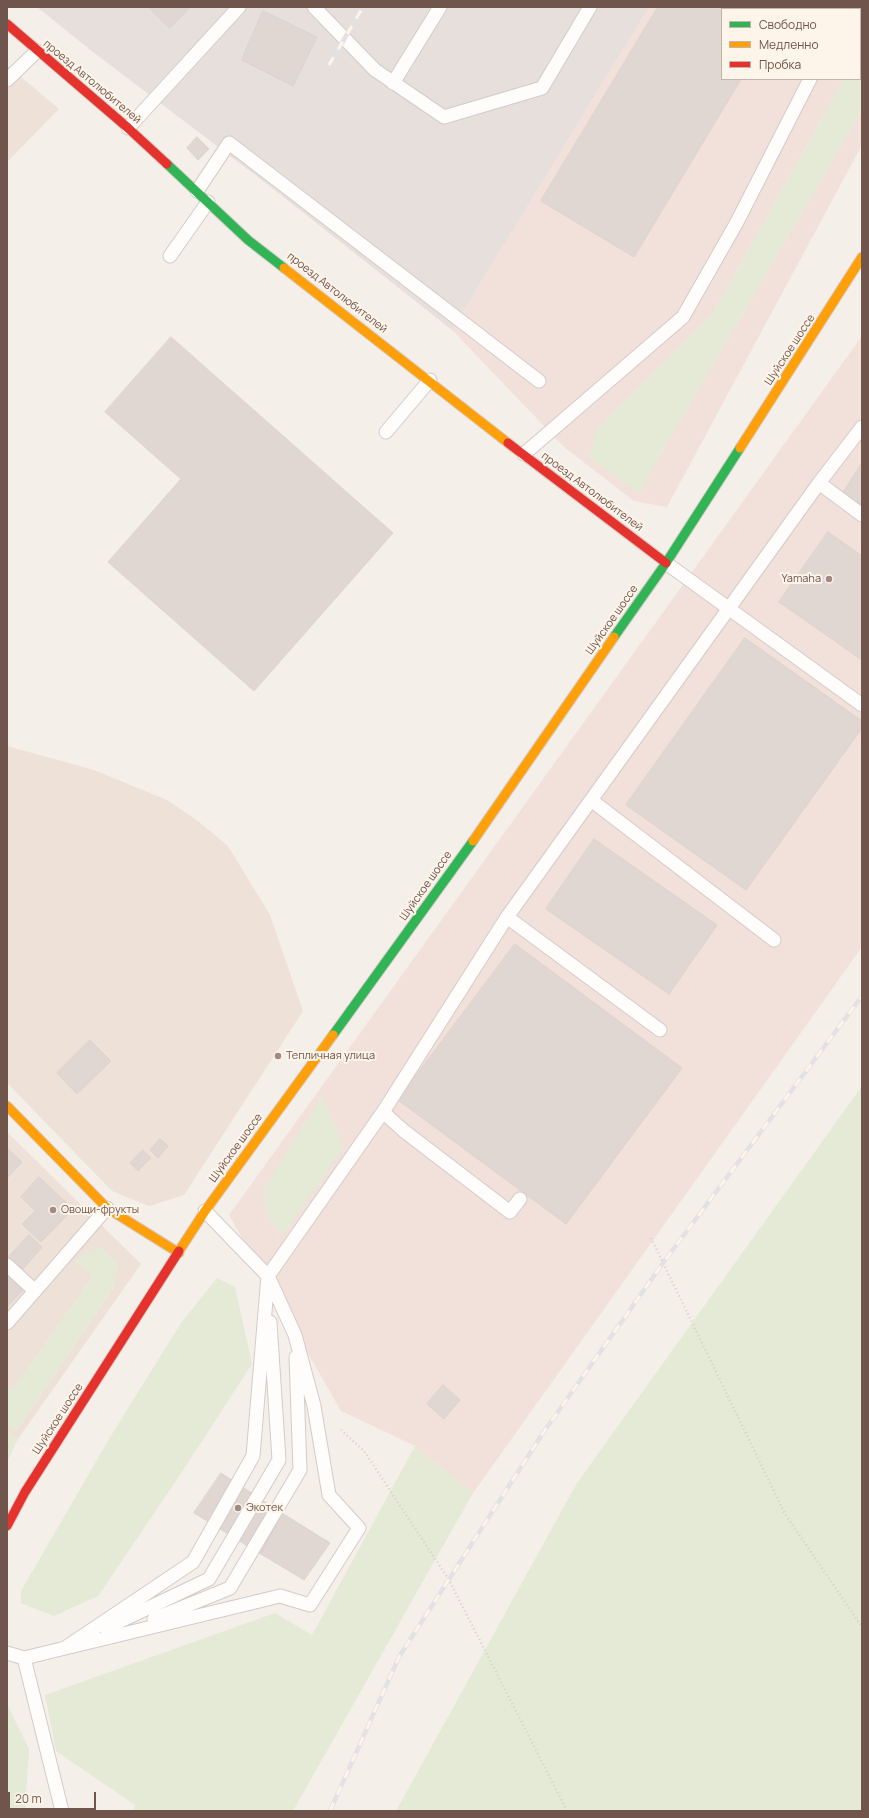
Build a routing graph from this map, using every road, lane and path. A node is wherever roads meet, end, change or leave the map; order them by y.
1 (239, 7) edge
2 (314, 7) edge
3 (440, 7) edge
4 (590, 7) edge
5 (7, 24) edge
6 (37, 51) junction
7 (7, 80) edge
8 (809, 80) edge
9 (394, 83) junction
10 (128, 128) junction
11 (197, 191) junction
12 (208, 202) junction
13 (170, 256) dead end
14 (862, 257) edge
15 (430, 380) junction
16 (539, 381) dead end
17 (862, 427) edge
18 (386, 432) dead end
19 (524, 454) junction
20 (819, 483) junction
21 (862, 515) edge
22 (666, 563) junction
23 (729, 608) junction
24 (862, 705) edge
25 (591, 800) junction
26 (507, 917) junction
27 (774, 940) dead end
28 (660, 1030) dead end
29 (7, 1106) edge
30 (383, 1112) junction
31 (520, 1199) dead end
32 (107, 1208) junction
33 (205, 1211) junction
34 (651, 1238) dead end
35 (179, 1253) junction
36 (7, 1264) edge
37 (268, 1276) junction
38 (35, 1291) junction
39 (7, 1323) edge
40 (295, 1335) junction
41 (314, 1406) junction
42 (7, 1526) edge
43 (862, 1627) edge
44 (117, 1635) junction
45 (64, 1648) junction
46 (7, 1653) edge
47 (24, 1658) junction
48 (62, 1811) edge
49 (567, 1811) edge

1 - 10 lane
2 - 9 lane
3 - 9 lane
4 - 9 lane
5 - 6 main road, проезд Автолюбителей
6 - 7 lane
6 - 10 main road, проезд Автолюбителей
8 - 19 lane
10 - 11 main road, проезд Автолюбителей
11 - 12 main road, проезд Автолюбителей
11 - 16 lane
12 - 13 lane
12 - 15 main road, проезд Автолюбителей
14 - 22 main road, Шуйское шоссе
15 - 18 lane
15 - 19 main road, проезд Автолюбителей
17 - 20 lane
19 - 22 main road, проезд Автолюбителей
20 - 21 lane
20 - 23 lane
22 - 23 lane
22 - 33 main road, Шуйское шоссе
23 - 24 lane
23 - 25 lane
25 - 26 lane
25 - 27 lane
26 - 28 lane
26 - 30 lane
29 - 32 main road
30 - 31 lane
30 - 37 lane
32 - 35 main road
32 - 38 lane
33 - 35 main road, Шуйское шоссе
33 - 37 lane
34 - 43 path
35 - 42 main road, Шуйское шоссе
36 - 38 lane
37 - 40 lane
37 - 45 lane
37 - 45 lane
38 - 39 lane
40 - 41 lane
40 - 44 lane
41 - 44 lane
41 - 49 path
44 - 45 lane
45 - 47 lane
46 - 47 lane
47 - 48 lane

